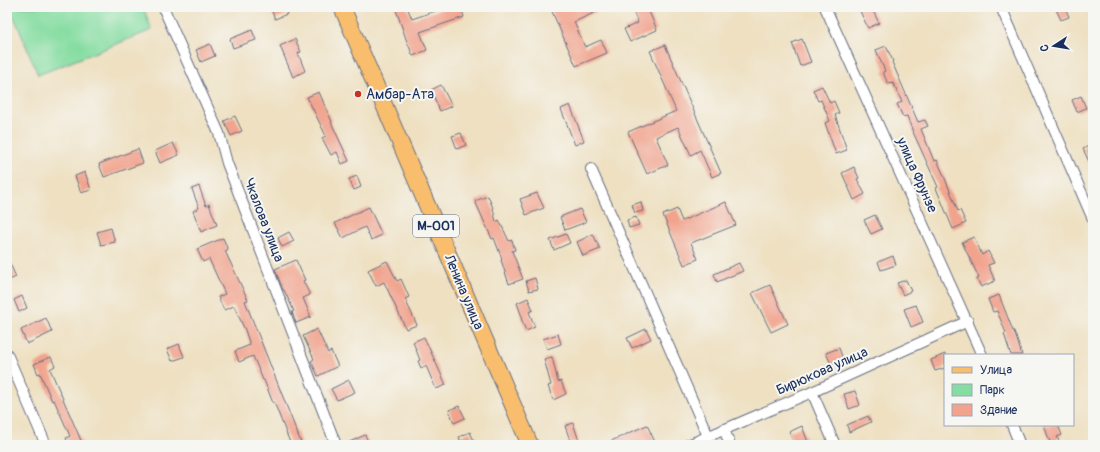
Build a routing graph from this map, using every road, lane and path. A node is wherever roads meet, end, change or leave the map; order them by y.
1 (163, 7) edge
2 (342, 7) edge
3 (825, 7) edge
4 (1002, 7) edge
5 (591, 169) dead end
6 (1093, 219) edge
7 (968, 321) junction
8 (7, 354) edge
9 (982, 354) edge
10 (812, 392) junction
11 (1012, 426) edge
12 (724, 429) junction
13 (708, 436) junction
14 (46, 445) edge
15 (336, 445) edge
16 (530, 445) edge
17 (688, 445) edge
18 (730, 445) edge
19 (836, 445) edge
20 (1020, 445) edge

1 - 15 street, Чкалова улица
2 - 16 main road, Ленина улица / М-001
3 - 7 street, улица Фрунзе
4 - 6 street
5 - 13 street
7 - 9 street, улица Фрунзе
7 - 10 street, Бирюкова улица
8 - 14 street
10 - 12 street, Бирюкова улица
10 - 19 street
11 - 20 street
12 - 13 street, Бирюкова улица
12 - 18 street
13 - 17 street, Бирюкова улица

